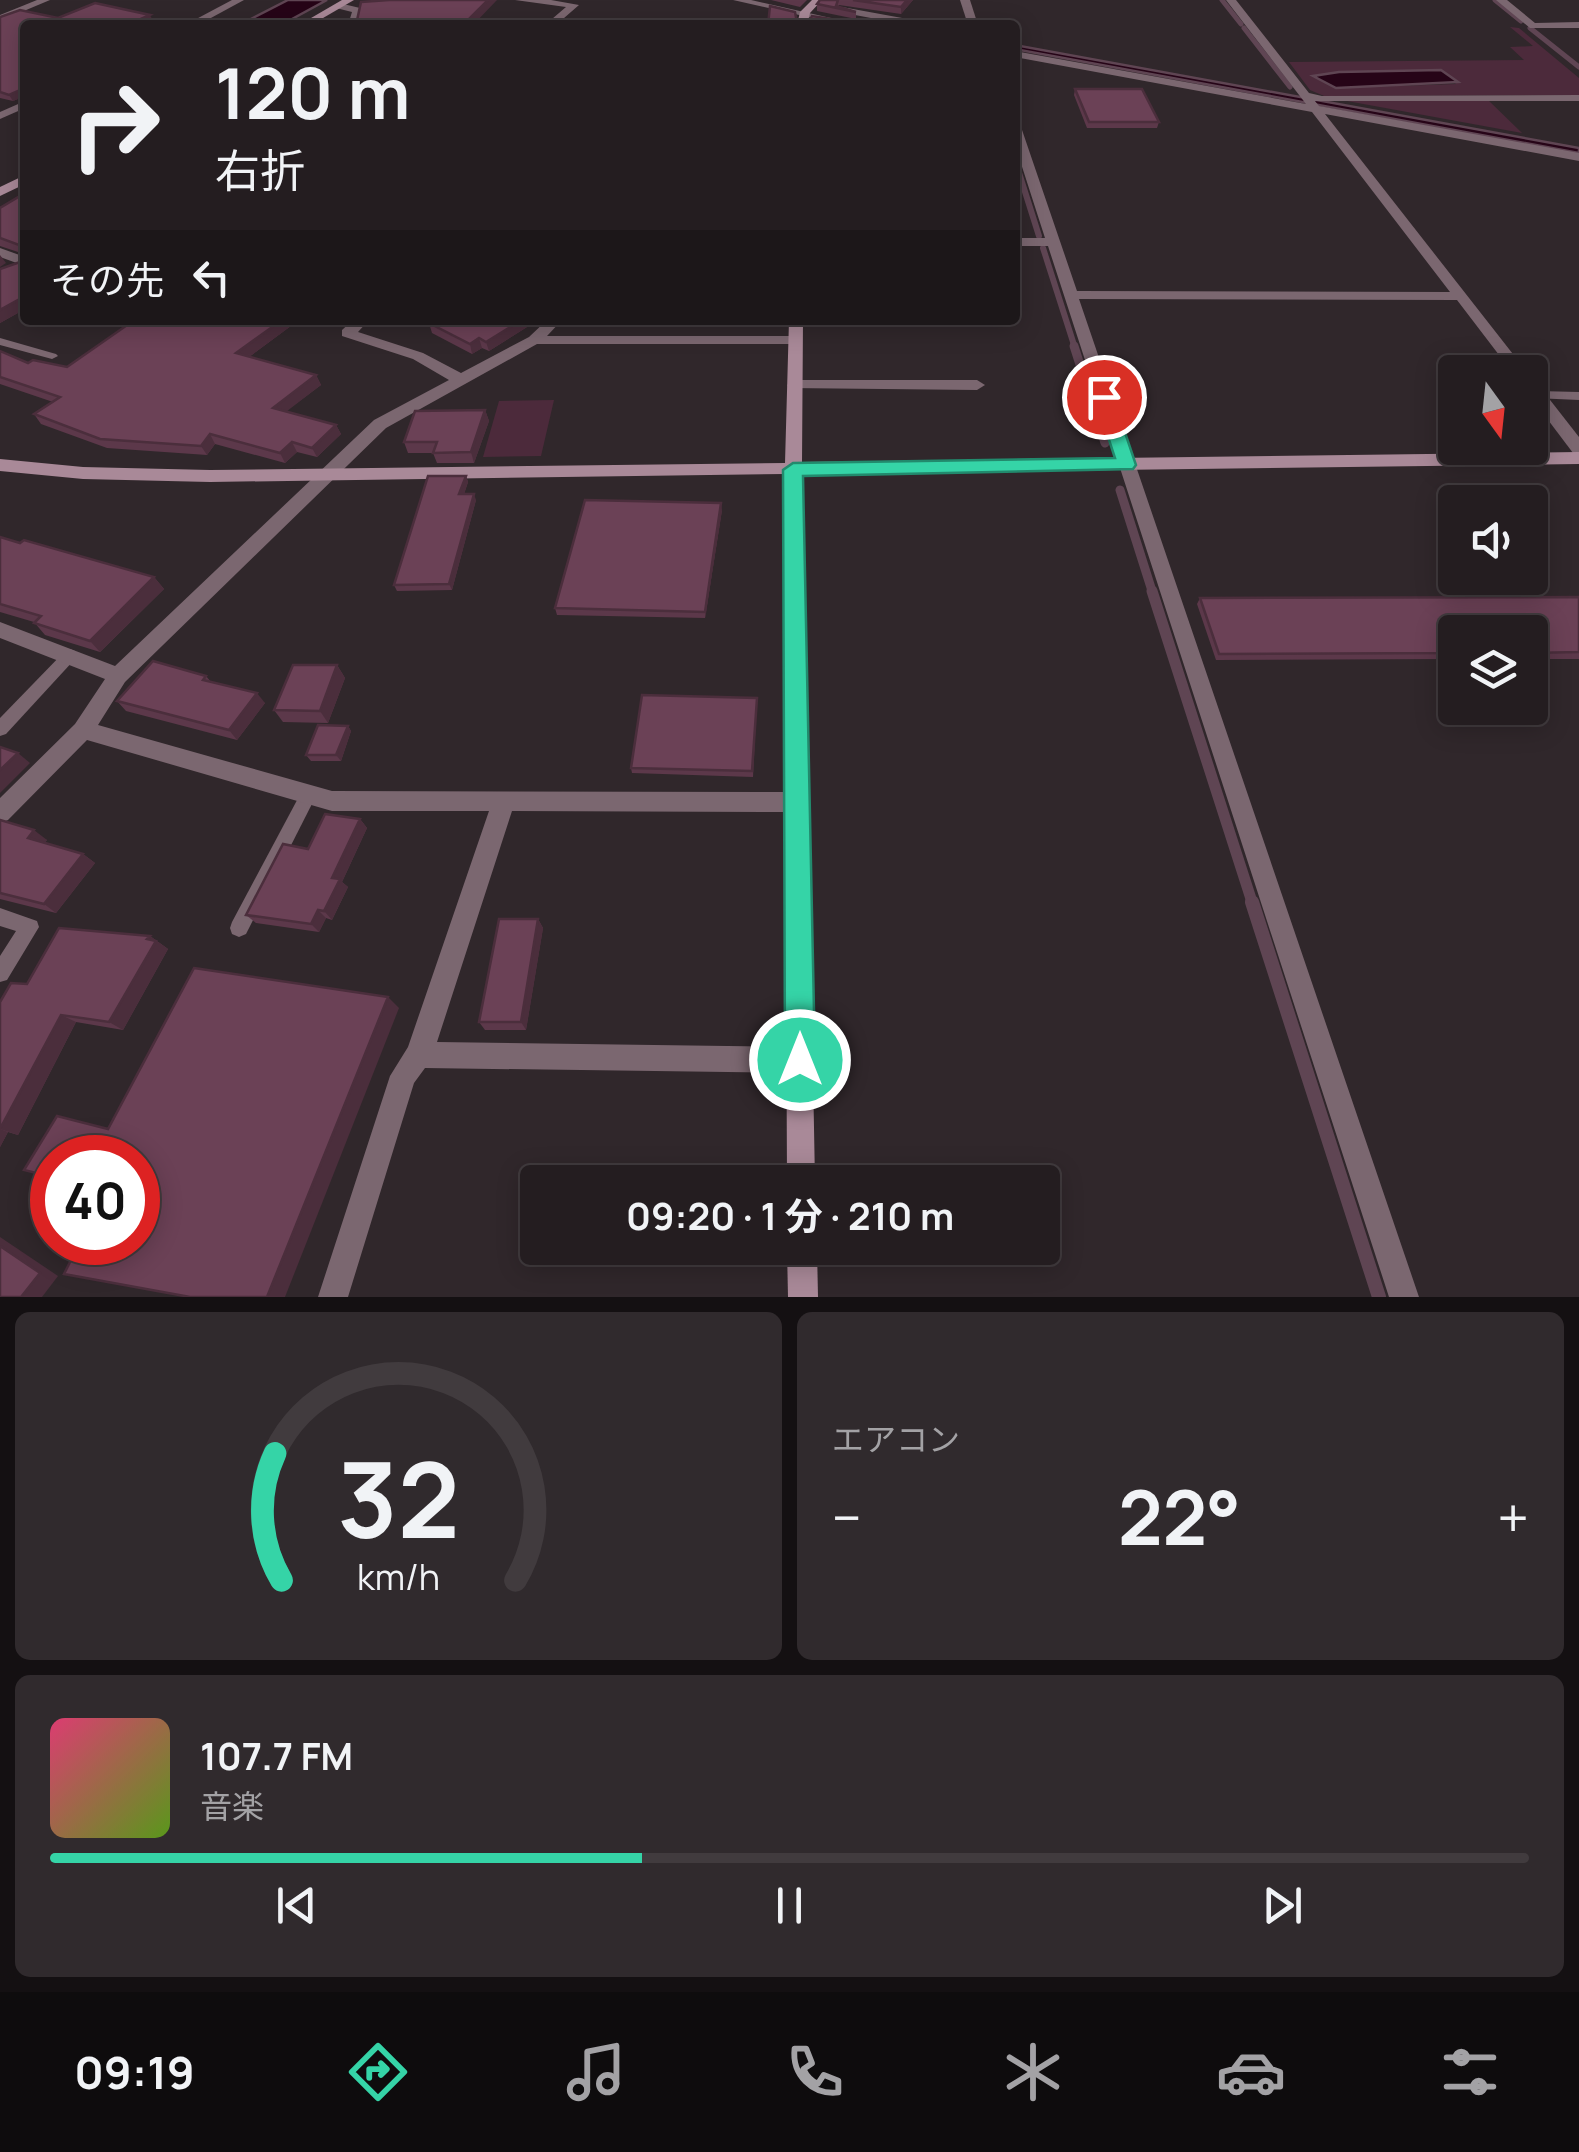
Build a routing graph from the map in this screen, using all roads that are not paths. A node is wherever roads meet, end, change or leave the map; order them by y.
1 (45, 0) edge
2 (239, 0) edge
3 (520, 0) edge
4 (738, 0) edge
5 (800, 0) edge
6 (1231, 0) edge
7 (1501, 0) edge
8 (344, 3) edge
9 (809, 9) edge
10 (0, 18) edge
11 (200, 20) edge
12 (313, 20) edge
13 (354, 20) edge
14 (556, 20) edge
15 (842, 20) edge
16 (888, 20) edge
17 (1579, 25) edge
18 (1020, 43) edge
19 (1020, 55) edge
20 (1579, 98) edge
21 (1312, 102) junction
22 (1020, 142) edge
23 (1579, 156) edge
24 (1020, 242) edge
25 (1053, 242) junction
26 (1070, 295) junction
27 (1461, 296) junction
28 (356, 325) edge
29 (550, 325) edge
30 (796, 325) edge
31 (534, 340) junction
32 (796, 340) junction
33 (0, 341) edge
34 (1507, 355) edge
35 (52, 356) dead end
36 (463, 381) junction
37 (795, 385) junction
38 (977, 385) dead end
39 (1548, 392) edge
40 (1579, 396) edge
41 (1548, 408) edge
42 (1579, 449) edge
43 (1579, 458) edge
44 (0, 465) edge
45 (1126, 465) junction
46 (793, 470) junction
47 (327, 476) junction
48 (0, 630) edge
49 (70, 655) junction
50 (118, 676) junction
51 (0, 729) edge
52 (82, 730) junction
53 (308, 794) junction
54 (797, 802) junction
55 (502, 804) junction
56 (0, 813) edge
57 (0, 917) edge
58 (239, 928) dead end
59 (0, 974) edge
60 (419, 1055) junction
61 (800, 1060) junction
62 (802, 1165) edge
63 (802, 1265) edge
64 (333, 1297) edge
65 (803, 1297) edge
66 (1404, 1297) edge

1 - 10 street
2 - 11 street
3 - 14 street
4 - 9 street
5 - 9 street
6 - 21 street
7 - 17 street
8 - 12 street
8 - 13 street
9 - 15 street
9 - 16 street
18 - 21 street
19 - 21 street
20 - 21 street
21 - 23 street
21 - 27 street
22 - 25 street
24 - 25 street
25 - 26 street
26 - 27 street
26 - 45 street
27 - 34 street
28 - 36 street
29 - 31 street
30 - 32 street
31 - 32 street
31 - 36 street
32 - 37 street
33 - 35 lane
36 - 47 street
37 - 38 street
37 - 46 street
39 - 40 lane
41 - 42 street
43 - 45 street
44 - 47 street
45 - 46 street
45 - 66 street
46 - 47 street
46 - 54 street
47 - 50 street
48 - 49 street
49 - 50 street
49 - 51 lane
50 - 52 street
52 - 53 street
52 - 56 street
53 - 55 street
53 - 58 lane
54 - 55 street
54 - 61 street
55 - 60 street
57 - 59 lane
60 - 61 street
60 - 64 street
61 - 62 street
63 - 65 street

